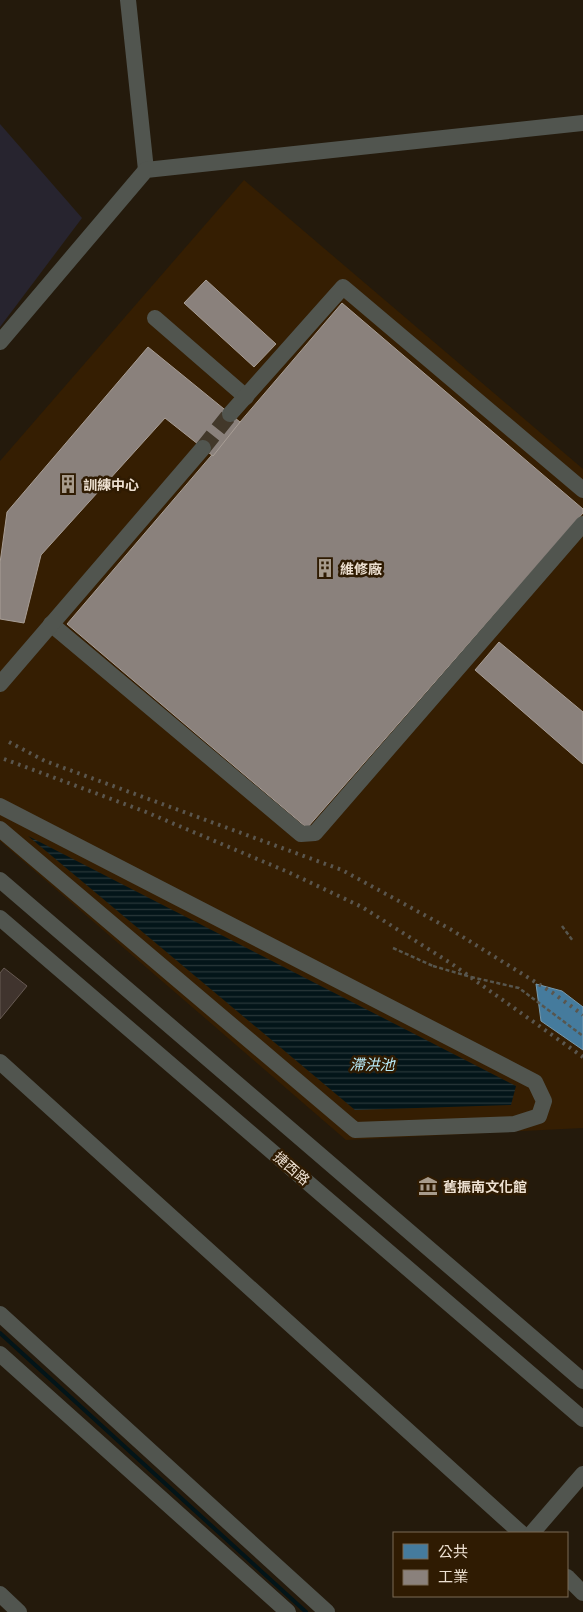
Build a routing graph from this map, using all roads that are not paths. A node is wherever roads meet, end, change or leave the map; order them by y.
1 (128, 0) edge
2 (583, 124) edge
3 (146, 170) junction
4 (156, 318) dead end
5 (0, 342) edge
6 (246, 397) junction
7 (230, 414) tunnel mouth
8 (203, 448) tunnel mouth
9 (583, 490) edge
10 (583, 524) edge
11 (51, 624) junction
12 (0, 684) edge
13 (0, 806) edge
14 (0, 829) edge
15 (0, 880) edge
16 (0, 918) edge
17 (0, 1062) edge
18 (0, 1314) edge
19 (0, 1354) edge
20 (583, 1381) edge
21 (583, 1419) edge
22 (583, 1474) edge
23 (520, 1532) edge
24 (533, 1532) edge
25 (568, 1578) edge
26 (583, 1593) edge
27 (0, 1594) edge
28 (19, 1612) edge
29 (288, 1612) edge
30 (328, 1612) edge

1 - 3 street
2 - 3 street
3 - 5 street
4 - 6 street
6 - 7 street
6 - 9 street
8 - 11 street
10 - 11 street
11 - 12 street
13 - 14 street
15 - 20 street, 捷西路
16 - 21 street, 捷西路
17 - 23 street
18 - 30 street
19 - 29 street
22 - 24 street
25 - 26 street
27 - 28 street

